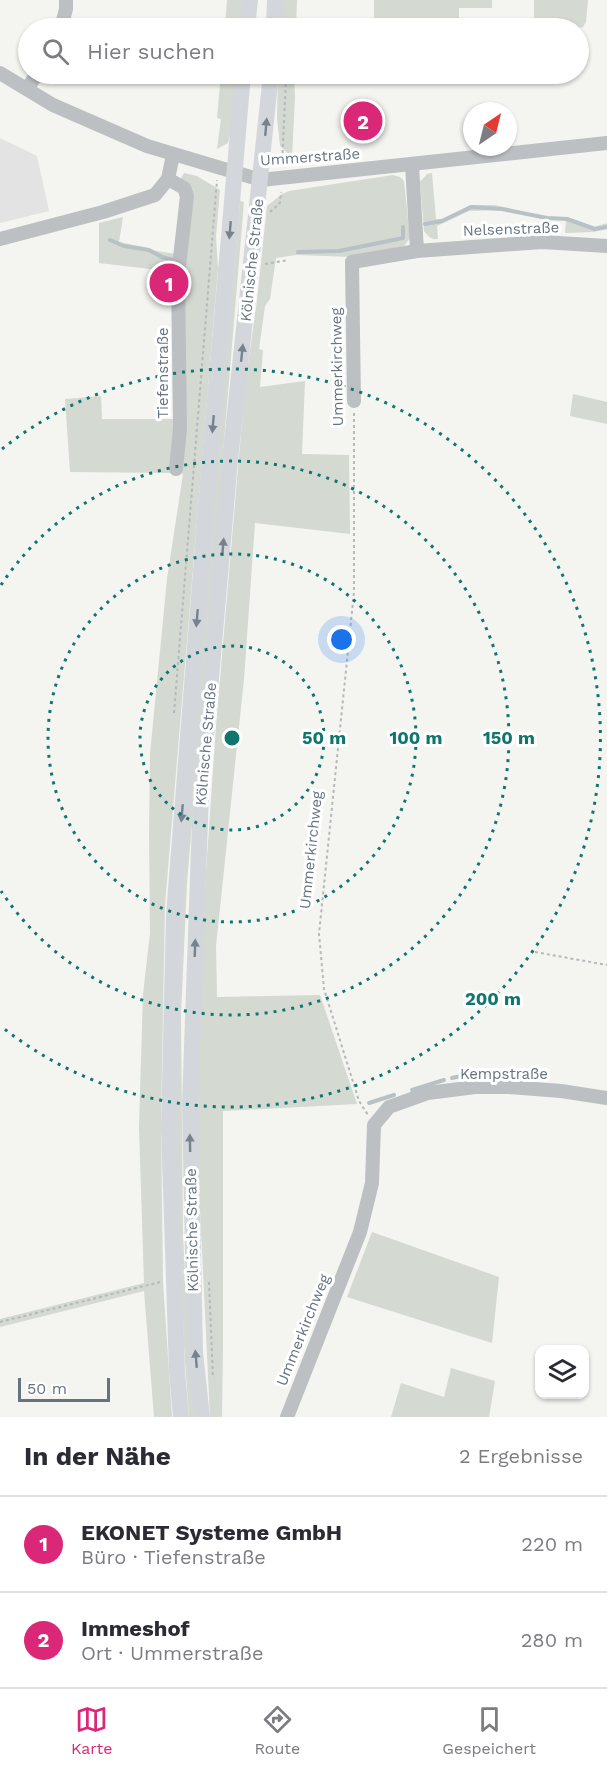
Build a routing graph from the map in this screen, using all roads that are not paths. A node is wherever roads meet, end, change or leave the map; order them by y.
1 (66, 0) edge
2 (250, 0) edge
3 (275, 0) edge
4 (64, 18) edge
5 (248, 18) edge
6 (274, 18) edge
7 (0, 73) edge
8 (18, 84) edge
9 (19, 84) edge
10 (30, 84) edge
11 (242, 84) edge
12 (270, 84) edge
13 (27, 89) junction
14 (607, 143) edge
15 (173, 155) junction
16 (412, 165) junction
17 (235, 171) junction
18 (168, 179) junction
19 (261, 180) junction
20 (0, 239) edge
21 (607, 246) edge
22 (417, 251) junction
23 (352, 262) joint
24 (354, 401) road end
25 (176, 469) dead end
26 (607, 1098) edge
27 (374, 1125) joint
28 (181, 1417) edge
29 (202, 1417) edge
30 (287, 1417) edge

1 - 4 street
2 - 5 main road
3 - 6 main road
7 - 8 street, Ummerstraße
9 - 13 street, Ummerstraße
10 - 13 street
11 - 17 main road, Kölnische Straße
19 -> 12 main road, Kölnische Straße
13 - 15 street, Ummerstraße
14 - 16 street, Ummerstraße
15 - 17 street, Ummerstraße
15 - 18 street
16 - 19 street, Ummerstraße
16 - 22 street
17 - 19 street, Ummerstraße
17 -> 28 main road, Kölnische Straße
18 - 20 street
18 - 25 street, Tiefenstraße
29 -> 19 main road, Kölnische Straße
21 - 22 street, Nelsenstraße
22 - 23 street, Nelsenstraße
23 - 24 street, Ummerkirchweg
26 - 27 street, Kempstraße
27 - 30 street, Ummerkirchweg

